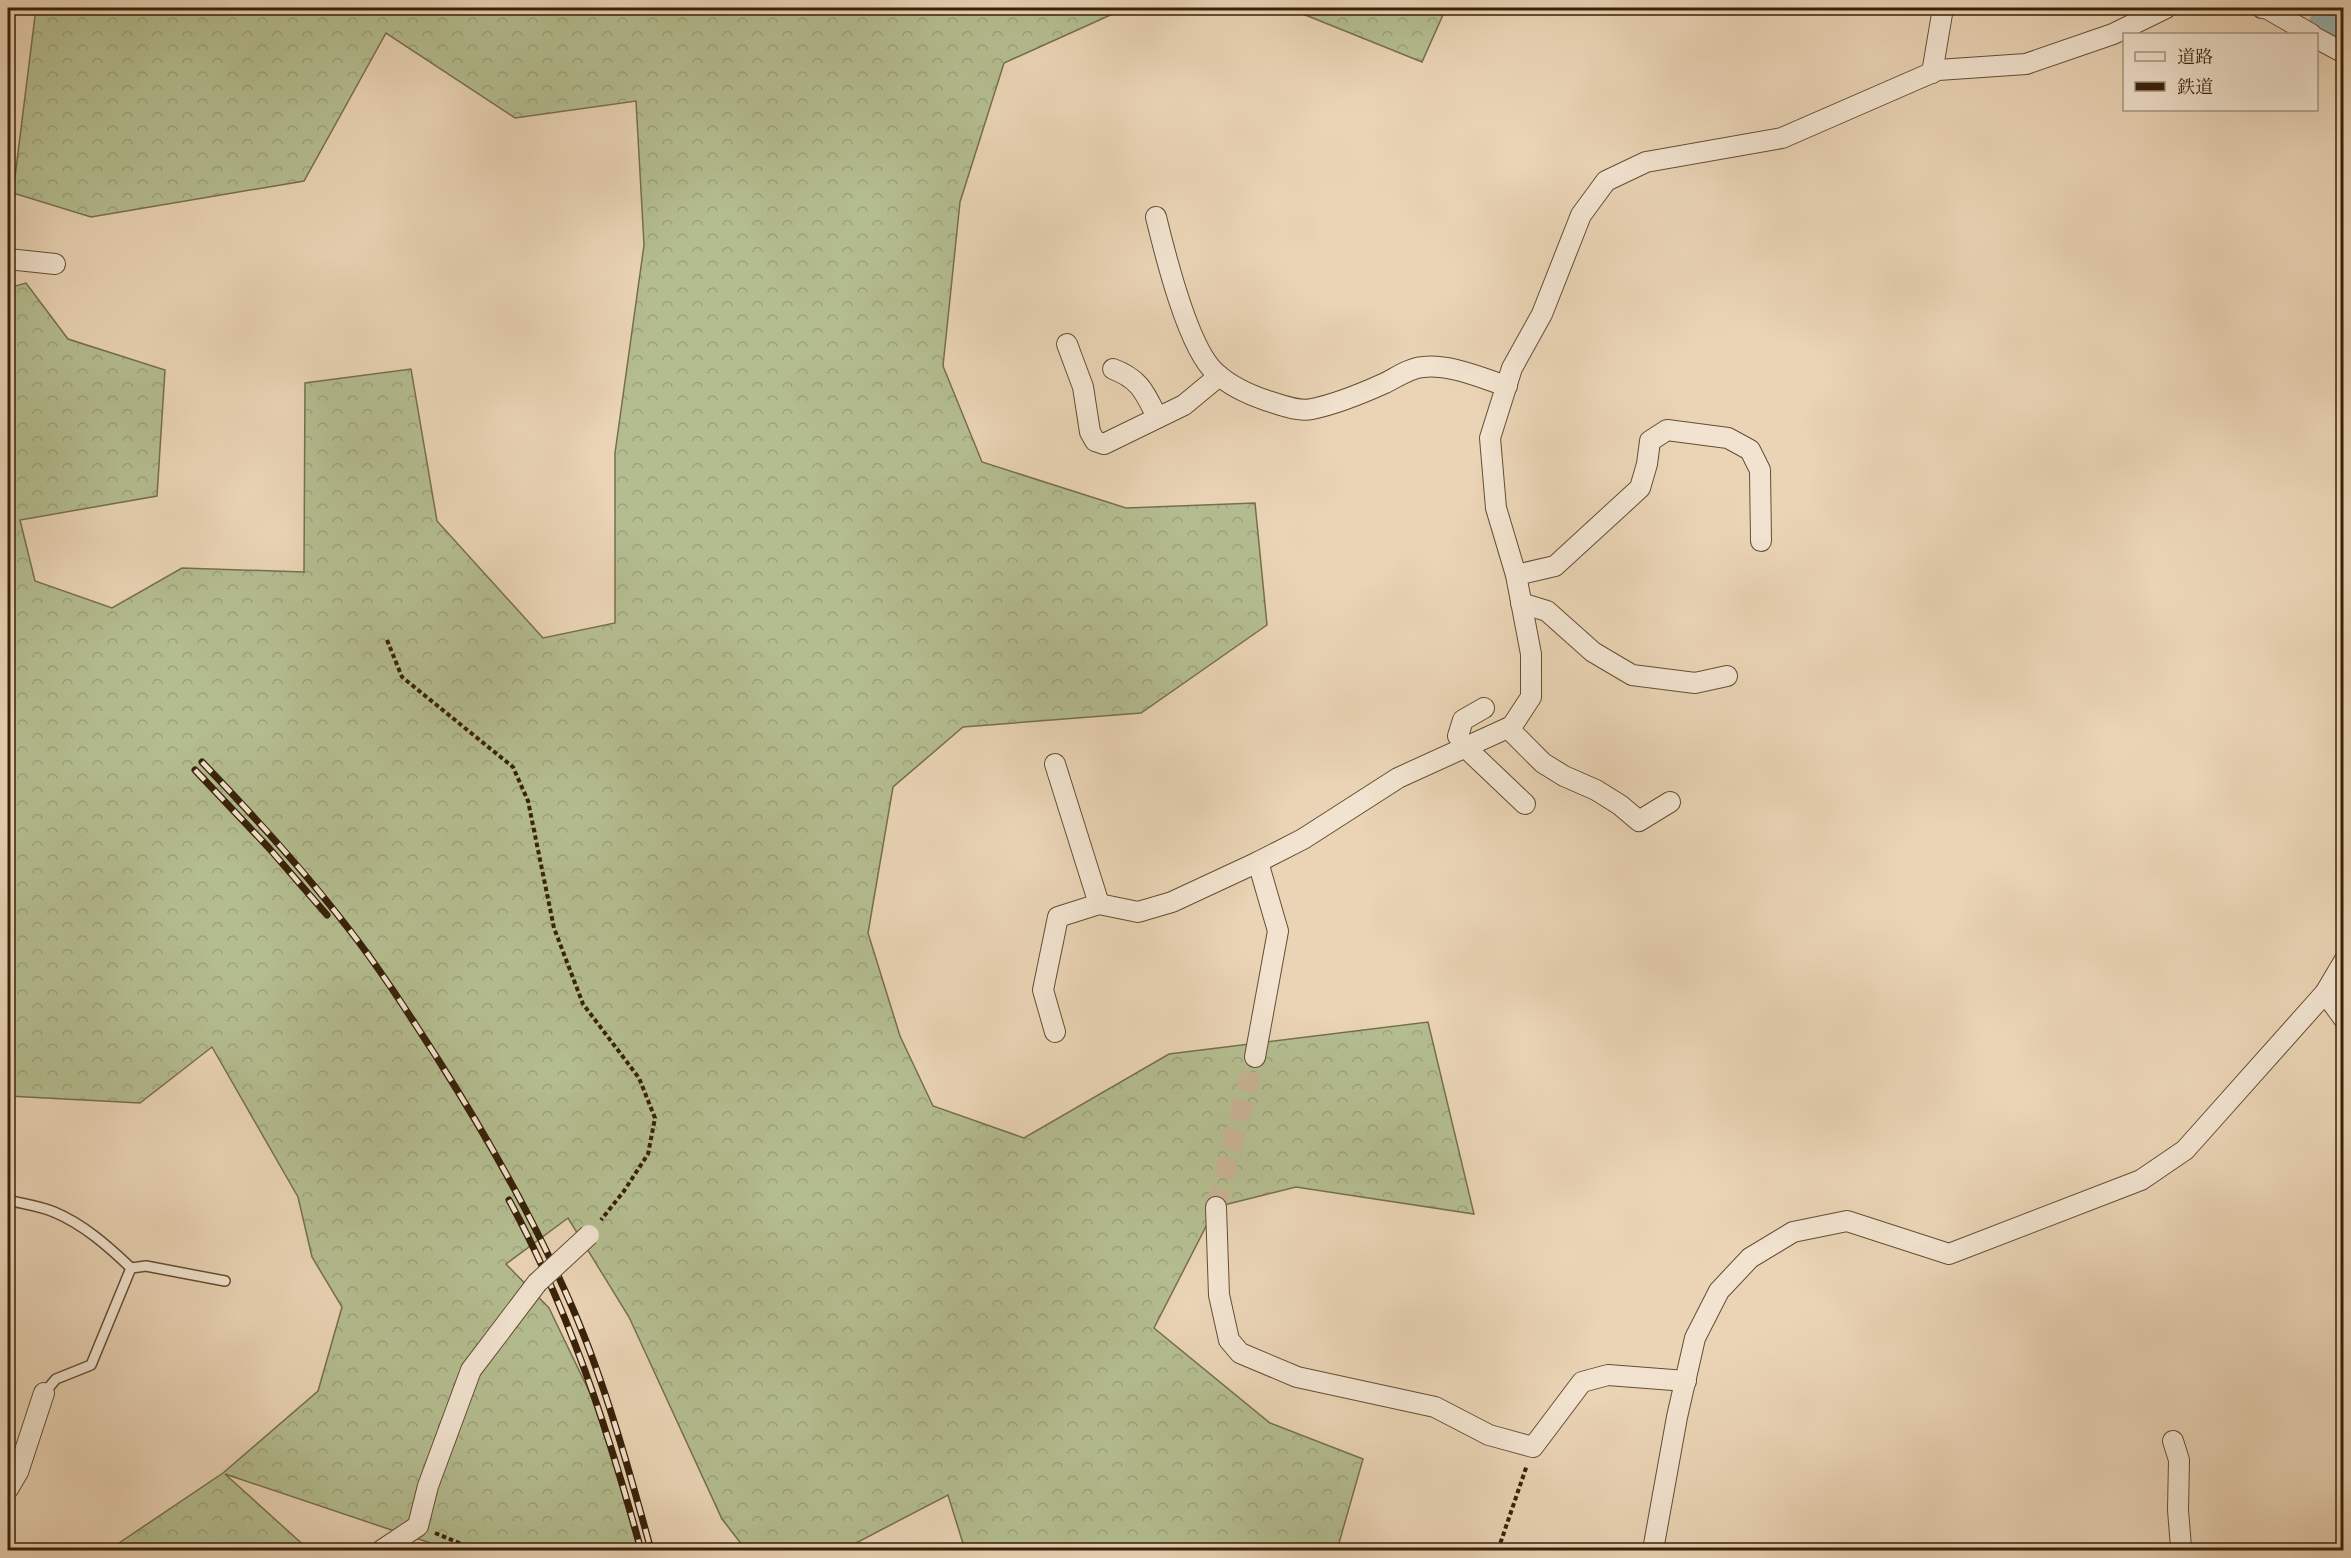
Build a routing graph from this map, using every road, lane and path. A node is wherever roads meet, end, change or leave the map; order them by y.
1 (1942, 8) edge
2 (2166, 8) edge
3 (2262, 8) edge
4 (2309, 33) edge
5 (2318, 39) edge
6 (2343, 54) edge
7 (1932, 73) junction
8 (1156, 217) dead end
9 (8, 259) edge
10 (55, 264) dead end
11 (1067, 344) dead end
12 (1113, 369) dead end
13 (1219, 376) junction
14 (1507, 386) junction
15 (1157, 417) junction
16 (1761, 541) dead end
17 (1515, 575) junction
18 (1521, 603) junction
19 (387, 640) dead end
20 (1727, 676) dead end
21 (1484, 708) dead end
22 (1508, 728) junction
23 (1465, 747) junction
24 (1055, 764) dead end
25 (1670, 802) dead end
26 (1525, 804) dead end
27 (1258, 862) junction
28 (1100, 904) junction
29 (2343, 961) edge
30 (2325, 993) junction
31 (2343, 1019) edge
32 (1055, 1032) dead end
33 (1255, 1057) tunnel mouth
34 (8, 1200) edge
35 (1216, 1208) tunnel mouth
36 (589, 1235) joint
37 (131, 1268) junction
38 (225, 1281) dead end
39 (1686, 1381) junction
40 (44, 1394) joint
41 (2173, 1441) dead end
42 (1533, 1447) junction
43 (8, 1489) edge
44 (418, 1526) junction
45 (381, 1551) edge
46 (476, 1551) edge
47 (1498, 1551) edge
48 (1653, 1551) edge
49 (2184, 1551) edge

1 - 7 street
2 - 7 street
3 - 4 street
5 - 6 street
7 - 14 street
8 - 13 street
9 - 10 street
11 - 15 street
12 - 15 street
13 - 14 street
13 - 15 street
14 - 17 street
16 - 17 street
17 - 18 street
18 - 20 street
18 - 22 street
19 - 36 path
21 - 23 street
22 - 23 street
22 - 25 street
23 - 26 street
23 - 27 street
24 - 28 street
27 - 28 street
27 - 33 street
28 - 32 street
29 - 30 street
30 - 31 street
30 - 39 street
34 - 37 lane
35 - 42 street
36 - 44 street, bridge
37 - 38 lane
37 - 40 lane
39 - 42 street
39 - 48 street
40 - 43 street
41 - 49 street
42 - 47 path
44 - 45 street
44 - 46 path

